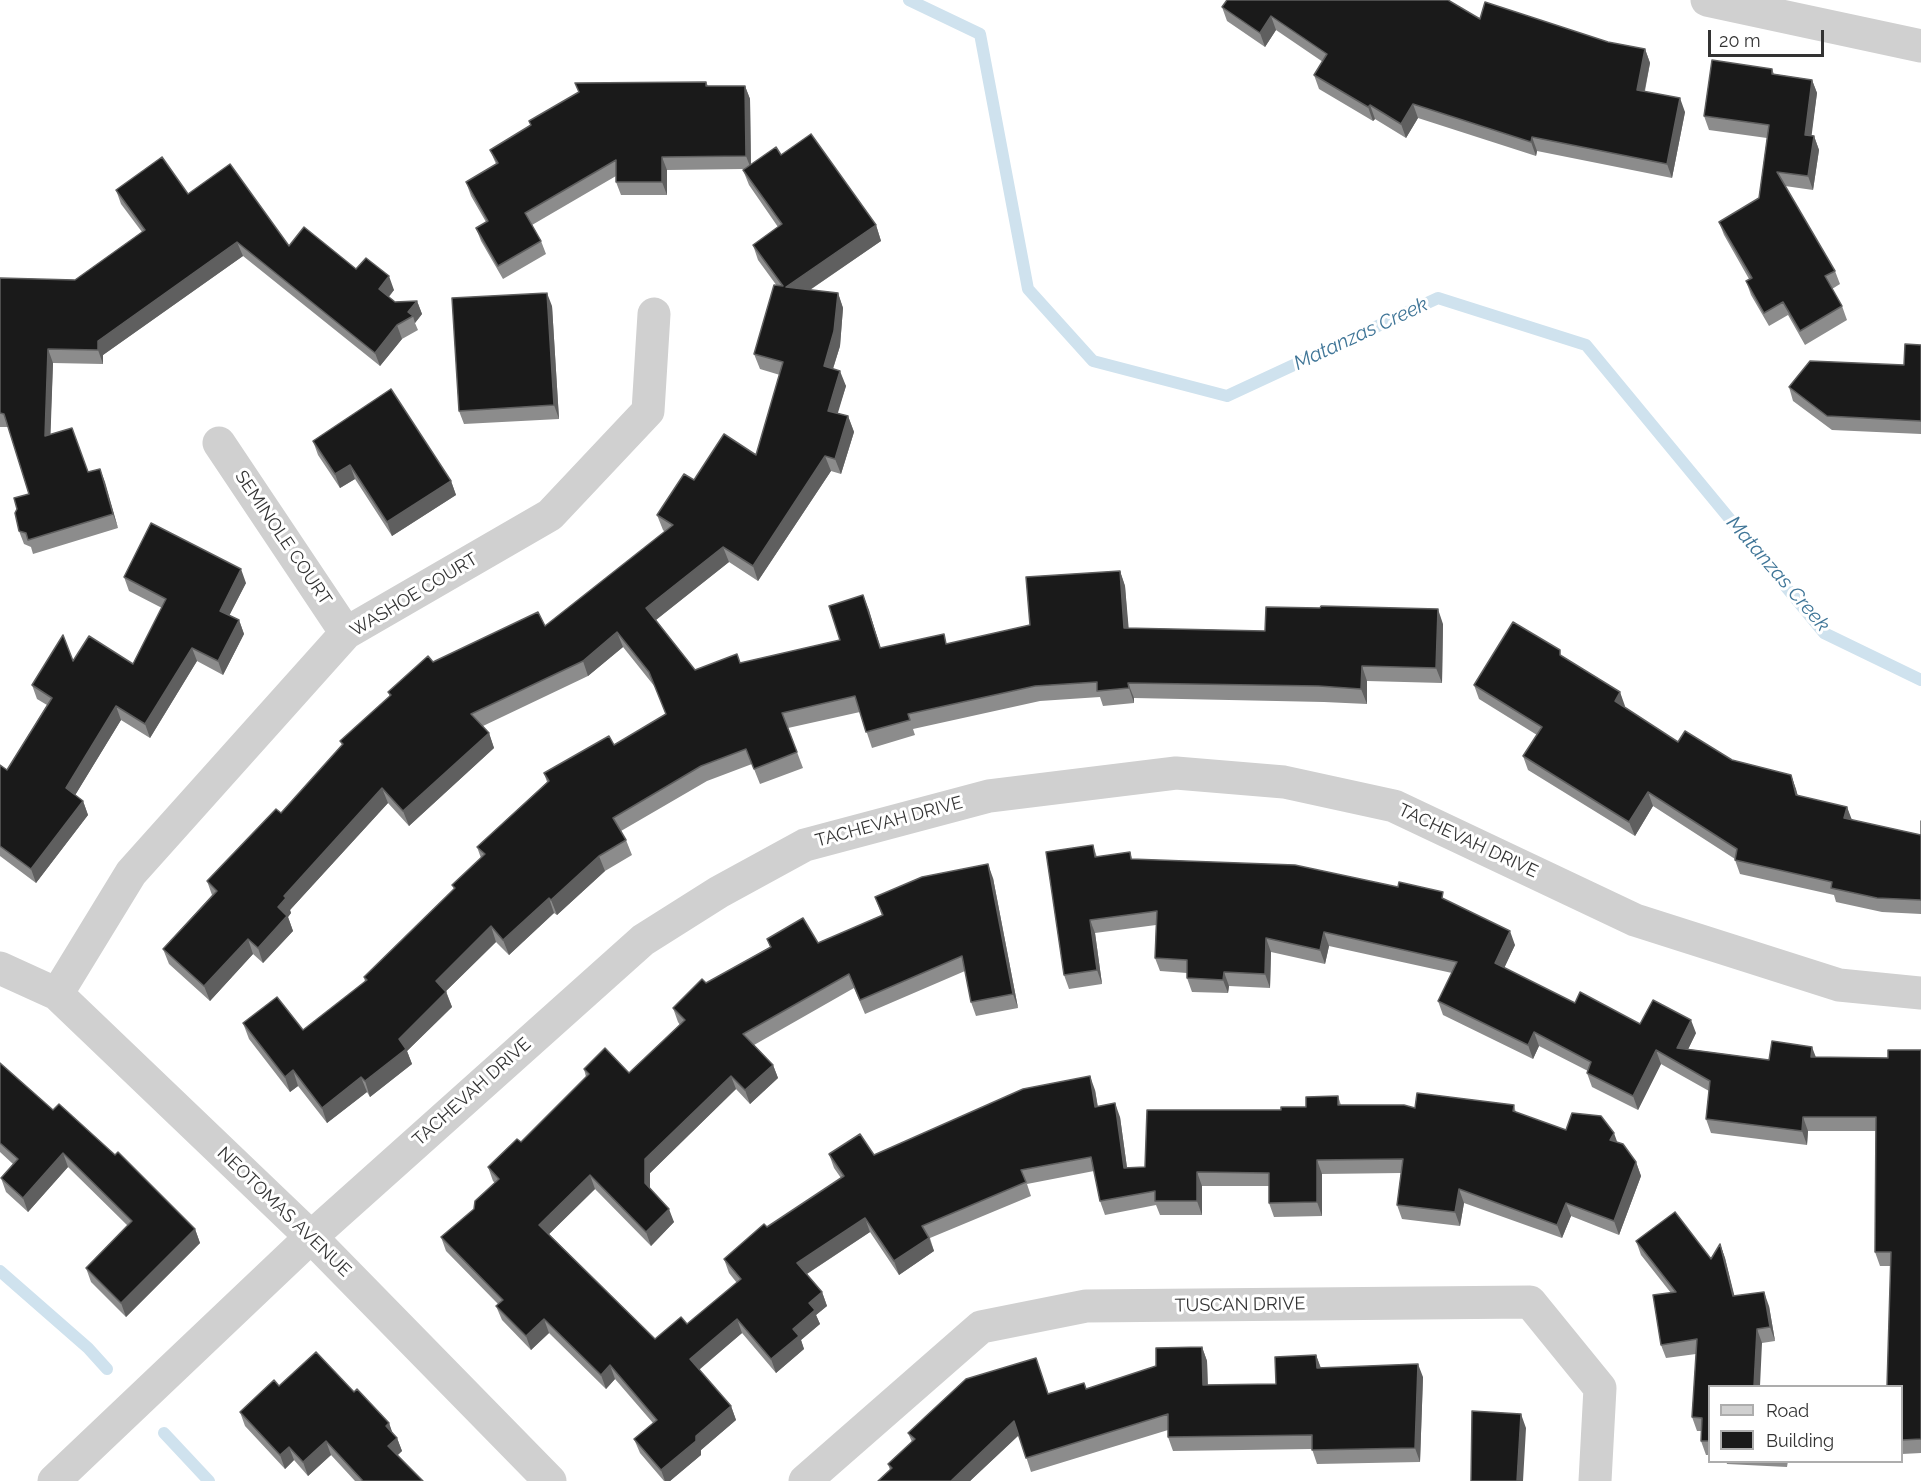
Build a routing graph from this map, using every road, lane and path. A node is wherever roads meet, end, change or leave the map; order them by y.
1 (1707, 0) edge
2 (1921, 46) edge
3 (654, 314) dead end
4 (219, 443) dead end
5 (346, 633) junction
6 (0, 968) edge
7 (1921, 993) edge
8 (57, 994) junction
9 (311, 1237) junction
10 (54, 1481) edge
11 (550, 1481) edge
12 (805, 1481) edge
13 (1595, 1481) edge

1 - 2 street
3 - 5 street, WASHOE COURT
4 - 5 street, SEMINOLE COURT
5 - 8 street, WASHOE COURT
6 - 8 street, NEOTOMAS AVENUE
7 - 9 street, TACHEVAH DRIVE
8 - 9 street, NEOTOMAS AVENUE
9 - 10 street, TACHEVAH DRIVE
9 - 11 street, NEOTOMAS AVENUE
12 - 13 street, TUSCAN DRIVE

